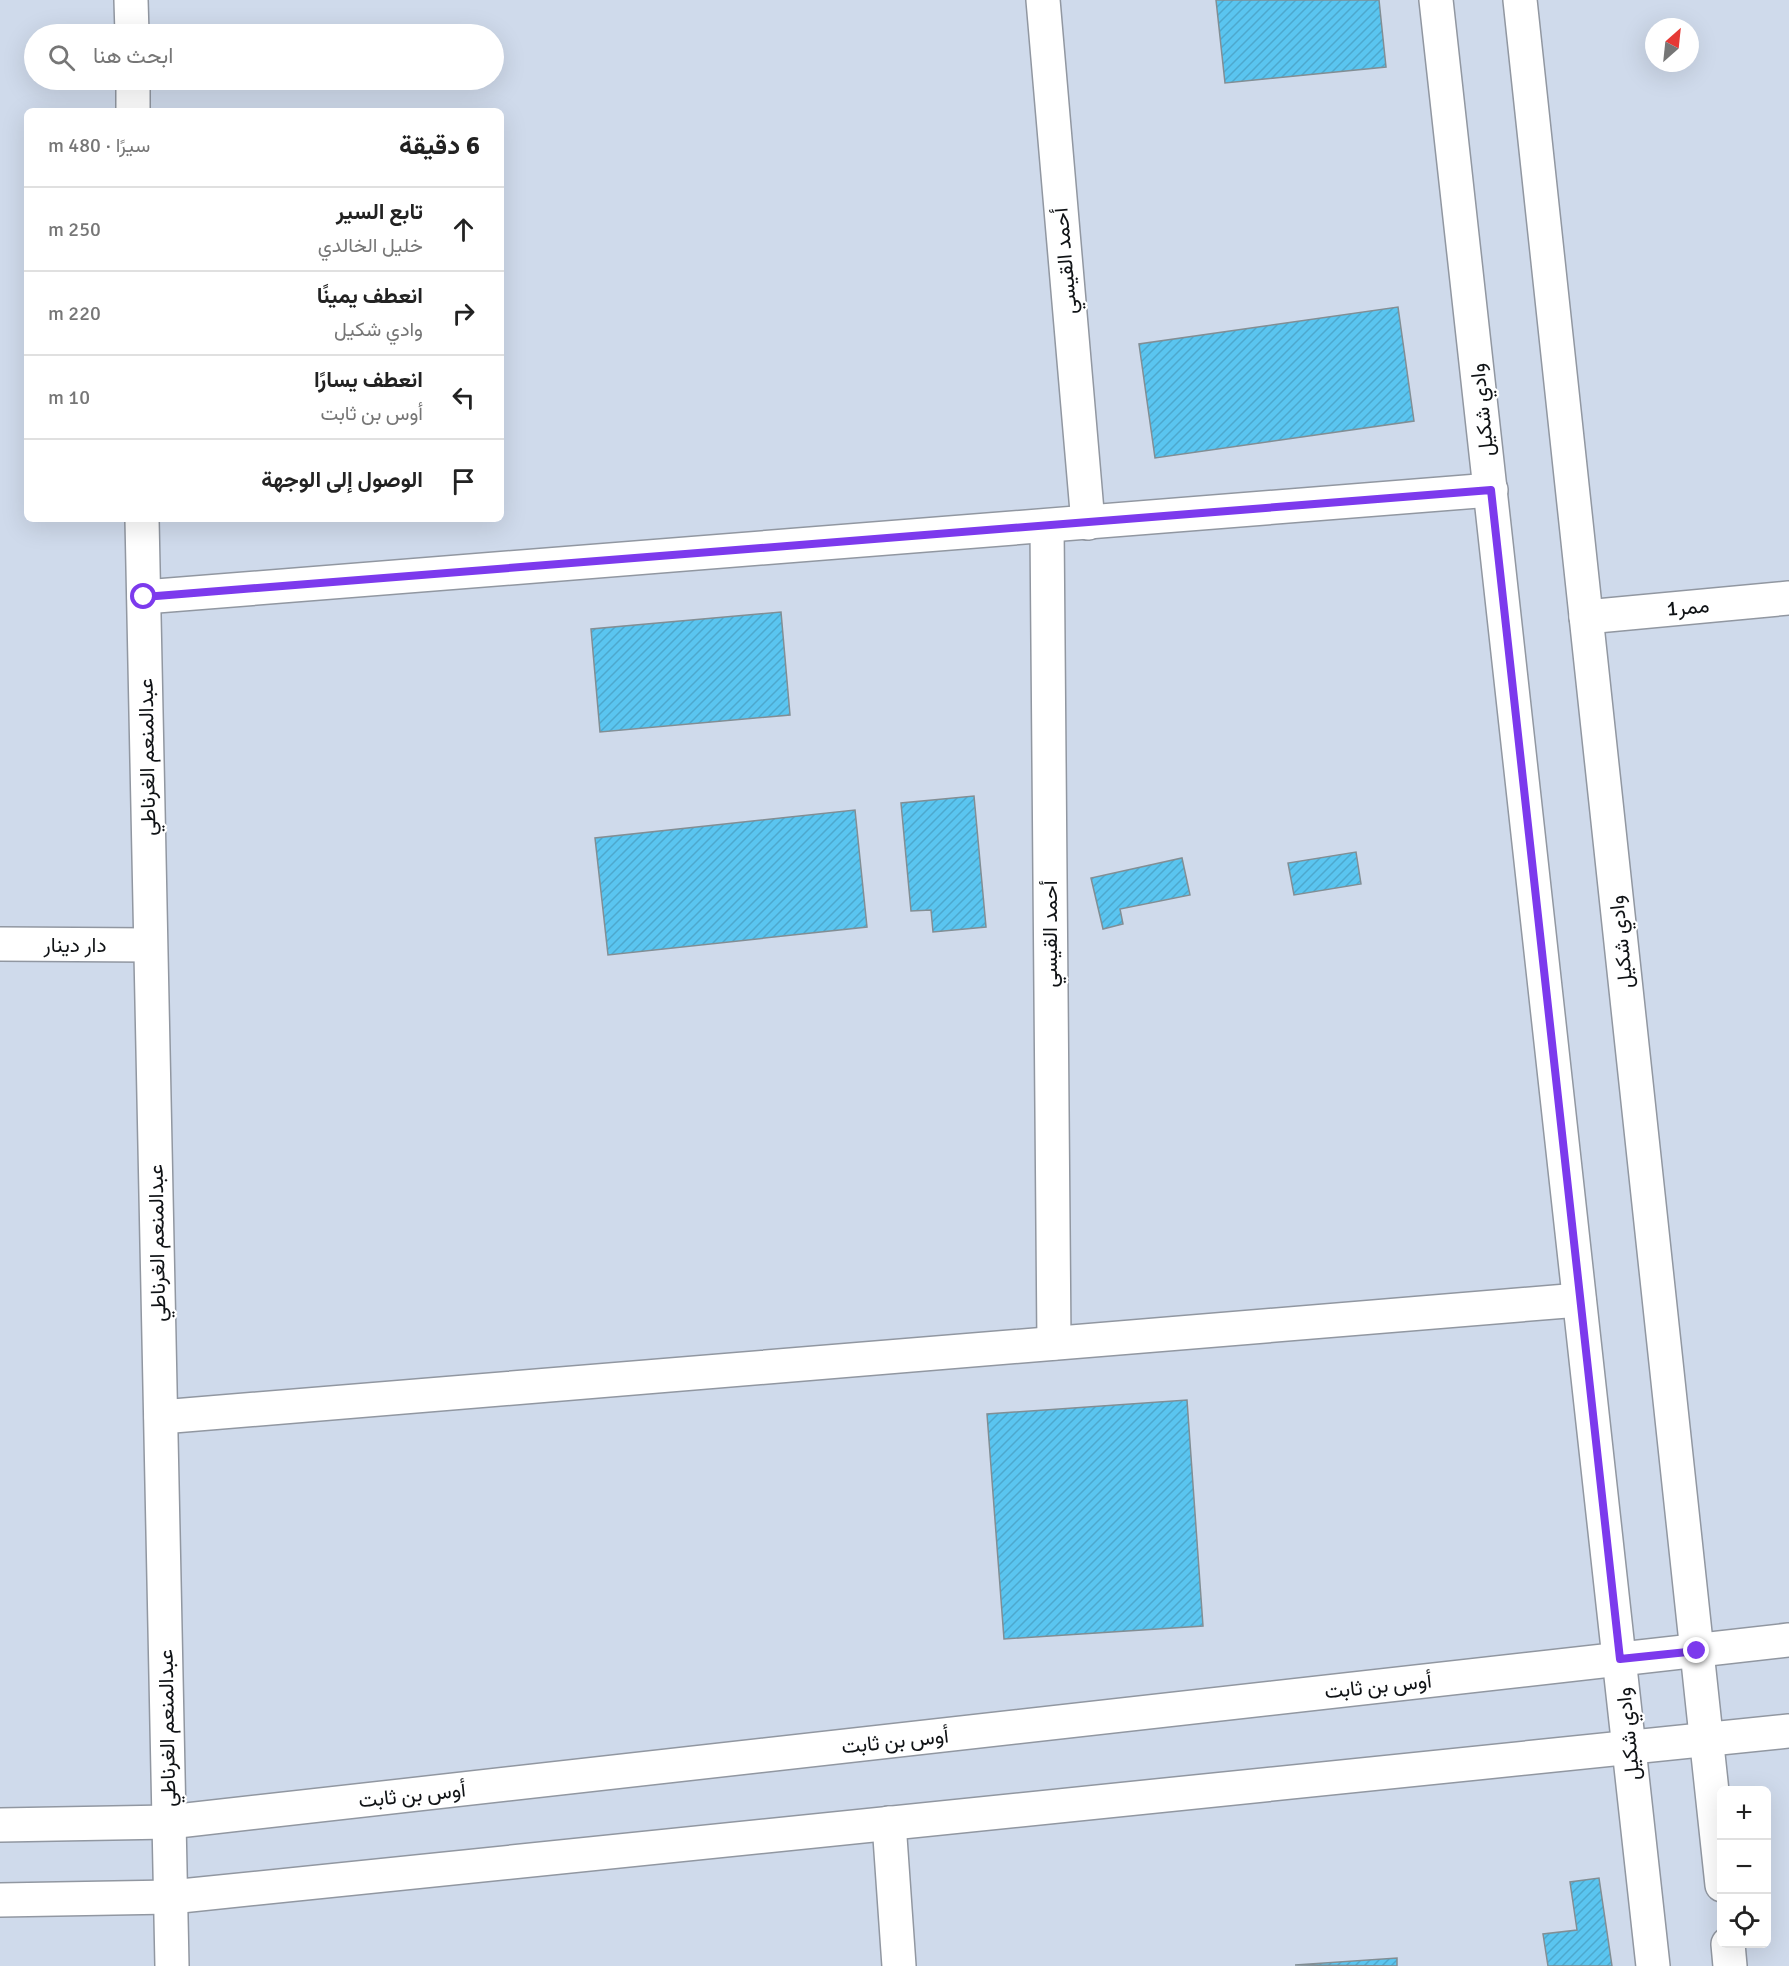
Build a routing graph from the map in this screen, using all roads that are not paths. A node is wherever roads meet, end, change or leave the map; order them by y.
1 (131, 0) edge
2 (1043, 0) edge
3 (1436, 0) edge
4 (1520, 0) edge
5 (132, 24) edge
6 (133, 90) edge
7 (133, 108) edge
8 (1491, 490) junction
9 (142, 522) edge
10 (1088, 523) junction
11 (1047, 526) junction
12 (144, 597) junction
13 (1789, 598) edge
14 (1586, 617) junction
15 (0, 944) edge
16 (150, 945) junction
17 (1579, 1300) junction
18 (1053, 1343) junction
19 (161, 1417) junction
20 (1789, 1641) edge
21 (1697, 1651) junction
22 (1620, 1659) junction
23 (1789, 1731) edge
24 (1706, 1739) junction
25 (1629, 1747) junction
26 (169, 1822) junction
27 (889, 1823) junction
28 (0, 1825) edge
29 (1717, 1840) edge
30 (171, 1897) junction
31 (0, 1900) edge
32 (1728, 1948) edge
33 (172, 1966) edge
34 (899, 1966) edge
35 (1653, 1966) edge
36 (1730, 1966) edge

1 - 5 street
2 - 10 street, أحمد القيسي
3 - 8 street, وادي شكيل
4 - 14 street, وادي شكيل
6 - 7 street
8 - 10 street
8 - 17 street, وادي شكيل
9 - 12 street, عبدالمنعم الغرناطي
10 - 11 street
11 - 12 street
11 - 18 street, أحمد القيسي
12 - 16 street, عبدالمنعم الغرناطي
13 - 14 street, ممر1
14 - 21 street, وادي شكيل
15 - 16 street, دار دينار
16 - 19 street, عبدالمنعم الغرناطي
17 - 18 street
17 - 22 street, وادي شكيل
18 - 19 street
19 - 26 street, عبدالمنعم الغرناطي
20 - 21 street, أوس بن ثابت
21 - 22 street, أوس بن ثابت
21 - 24 street, وادي شكيل
22 - 25 street, وادي شكيل
22 - 26 street, أوس بن ثابت
23 - 24 street
24 - 25 street
24 - 29 street, وادي شكيل
25 - 27 street
25 - 35 street, وادي شكيل
26 - 28 street, أوس بن ثابت
26 - 30 street, عبدالمنعم الغرناطي
27 - 30 street
27 - 34 street
30 - 31 street
30 - 33 street, عبدالمنعم الغرناطي
32 - 36 street

